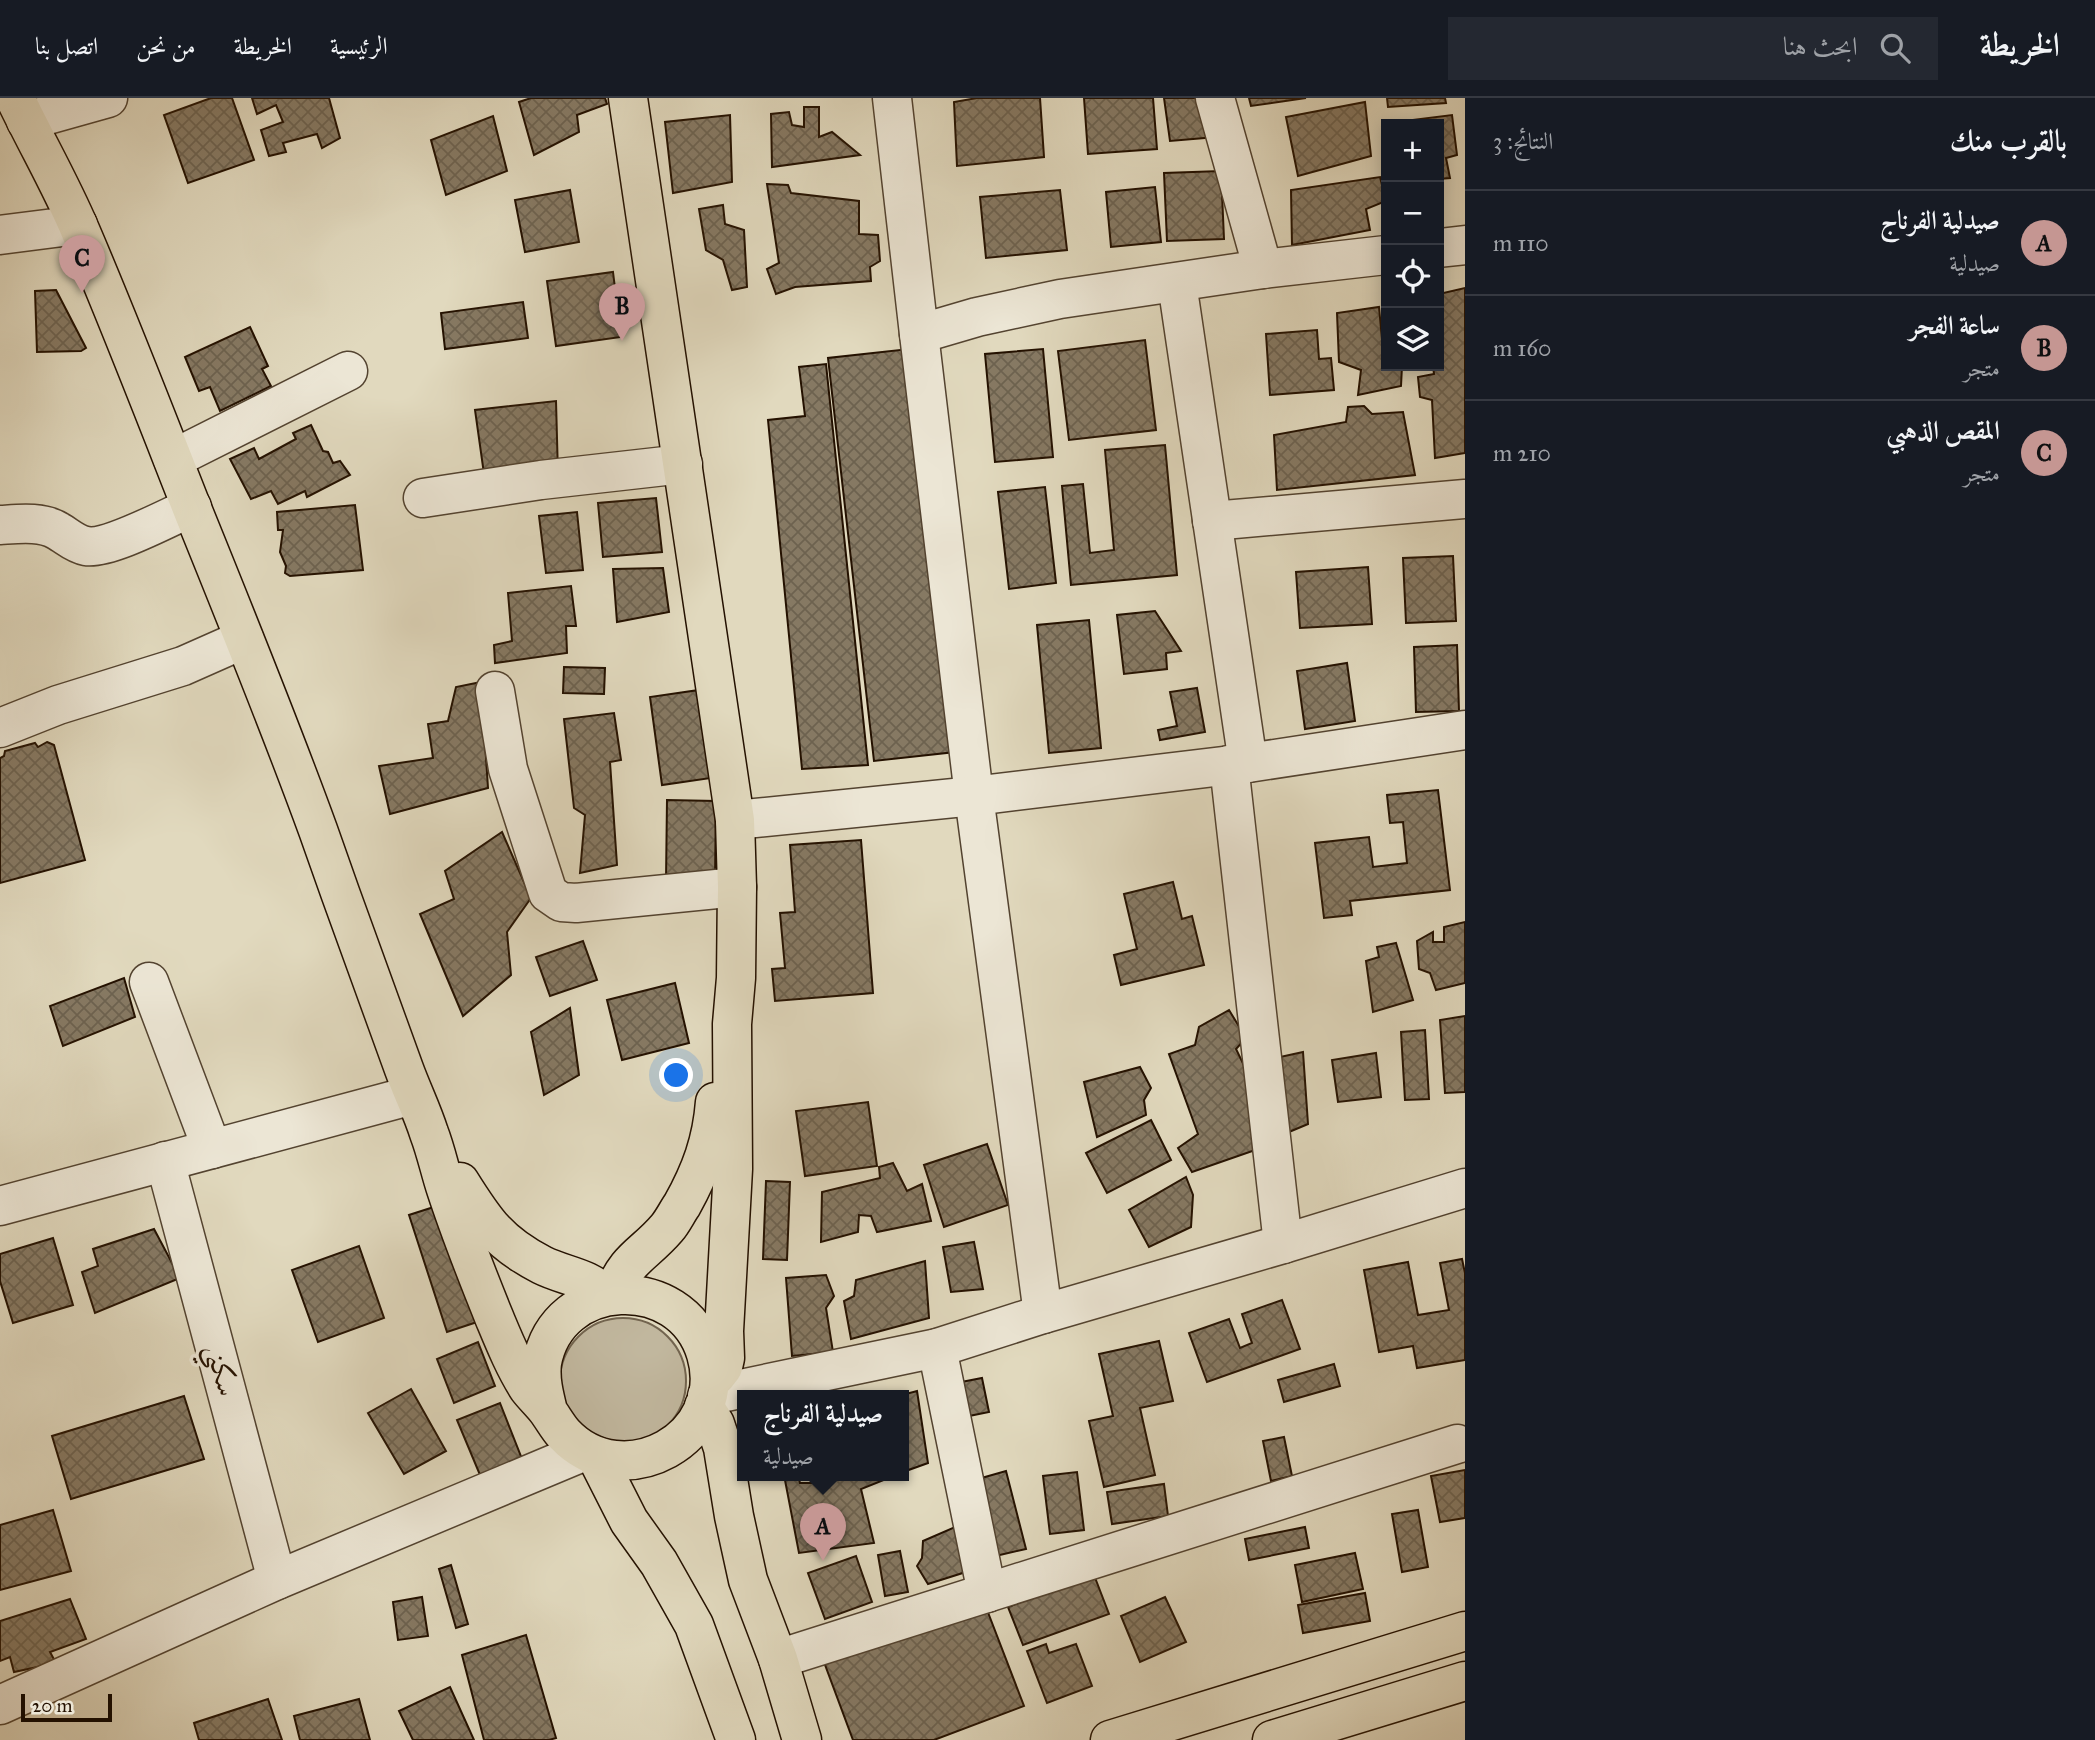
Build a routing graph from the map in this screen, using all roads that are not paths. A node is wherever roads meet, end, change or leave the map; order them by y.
1 (108, 98) edge
2 (628, 98) edge
3 (892, 98) edge
4 (1215, 98) edge
5 (21, 110) edge
6 (78, 225) junction
7 (0, 235) edge
8 (1465, 245) edge
9 (1444, 247) edge
10 (1381, 255) edge
11 (1263, 270) junction
12 (1177, 283) junction
13 (919, 334) junction
14 (348, 371) dead end
15 (173, 459) junction
16 (683, 464) junction
17 (423, 498) dead end
18 (1465, 499) edge
19 (192, 507) junction
20 (1212, 521) junction
21 (0, 526) edge
22 (244, 639) junction
23 (495, 691) dead end
24 (0, 728) edge
25 (1465, 730) edge
26 (1239, 764) junction
27 (974, 796) junction
28 (735, 820) junction
29 (737, 887) junction
30 (736, 978) junction
31 (149, 982) dead end
32 (414, 1095) junction
33 (429, 1133) junction
34 (212, 1149) junction
35 (165, 1161) junction
36 (1465, 1188) edge
37 (0, 1206) edge
38 (1283, 1244) junction
39 (609, 1295) junction
40 (1043, 1314) junction
41 (937, 1348) junction
42 (707, 1394) junction
43 (548, 1411) junction
44 (1457, 1444) dead end
45 (591, 1454) junction
46 (277, 1580) junction
47 (987, 1593) junction
48 (1460, 1631) edge
49 (778, 1660) junction
50 (1465, 1681) edge
51 (0, 1705) edge
52 (1345, 1729) edge
53 (736, 1740) edge
54 (802, 1740) edge
55 (1110, 1740) edge
56 (1272, 1740) edge

1 - 5 street
2 - 16 main road
3 - 13 street
4 - 11 street
5 - 6 main road
6 - 7 street
6 - 15 main road
8 - 9 street
10 - 11 street
11 - 12 street
12 - 13 street
12 - 20 street
13 - 27 street
14 - 15 street
15 - 19 main road
16 - 17 street
16 - 28 main road
18 - 20 street
19 - 21 street
19 - 22 main road
20 - 26 street
22 - 24 street
22 - 32 main road
23 - 29 street
25 - 26 street
26 - 27 street
26 - 38 street
27 - 28 street
27 - 40 street
28 - 29 main road
29 - 30 main road
30 - 39 main road
30 - 42 main road
31 - 34 street
32 - 33 main road
32 - 34 street
33 - 39 main road
33 - 43 main road
34 - 35 street
35 - 37 street
35 - 46 street, سكني
36 - 38 street
38 - 40 street
39 - 42 main road
39 - 43 main road
40 - 41 street
41 - 42 street
41 - 47 street
42 - 45 main road
42 - 49 main road
43 - 45 main road
44 - 47 street
45 - 46 street
45 - 53 main road
46 - 51 street
47 - 49 street
48 - 55 main road
49 - 54 main road
50 - 52 main road
52 - 56 main road

